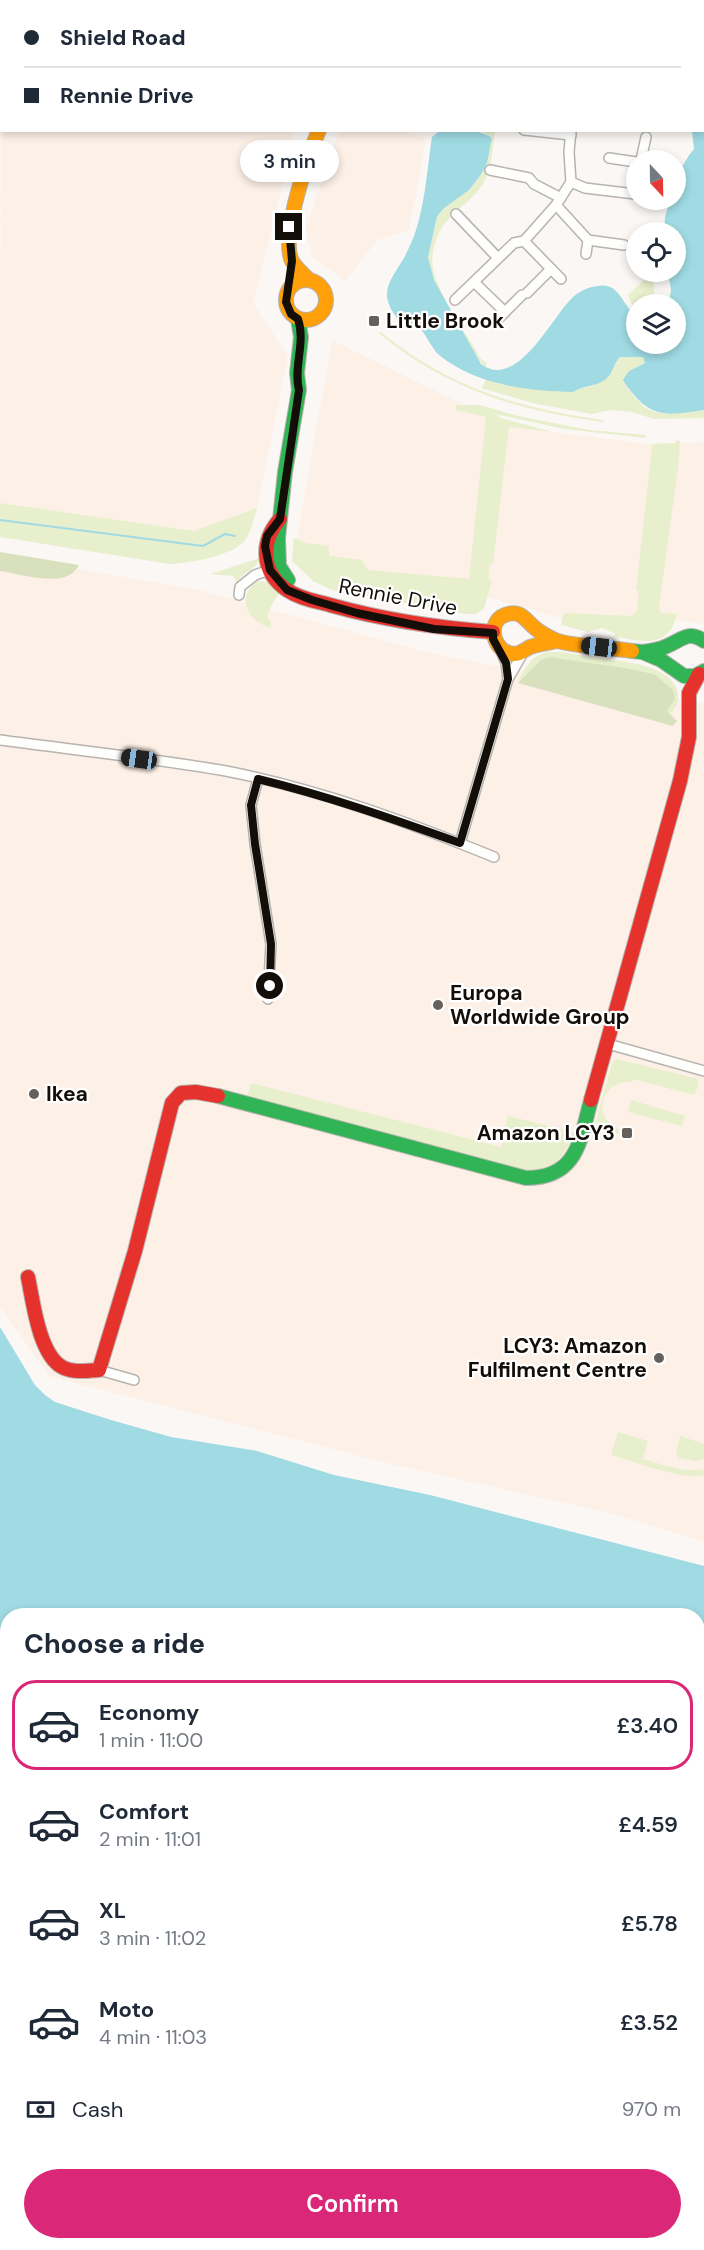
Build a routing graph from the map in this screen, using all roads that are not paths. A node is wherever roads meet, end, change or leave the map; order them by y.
1 (555, 132) edge
2 (571, 133) edge
3 (315, 135) edge
4 (646, 137) dead end
5 (643, 150) edge
6 (609, 158) dead end
7 (626, 161) edge
8 (490, 170) dead end
9 (571, 182) junction
10 (626, 191) edge
11 (558, 202) junction
12 (456, 214) dead end
13 (588, 240) junction
14 (524, 241) junction
15 (624, 245) dead end
16 (586, 254) dead end
17 (498, 258) junction
18 (292, 261) junction
19 (551, 269) junction
20 (308, 279) junction
21 (561, 279) dead end
22 (474, 282) junction
23 (289, 289) junction
24 (455, 300) dead end
25 (505, 312) junction
26 (317, 317) junction
27 (298, 319) junction
28 (494, 323) dead end
29 (299, 390) junction
30 (274, 568) junction
31 (239, 595) dead end
32 (534, 628) junction
33 (493, 633) junction
34 (556, 641) junction
35 (704, 641) edge
36 (672, 643) junction
37 (527, 649) junction
38 (500, 650) junction
39 (642, 652) junction
40 (675, 670) junction
41 (702, 673) edge
42 (508, 679) junction
43 (689, 699) junction
44 (0, 740) edge
45 (258, 779) junction
46 (460, 843) junction
47 (494, 857) dead end
48 (268, 999) dead end
49 (608, 1044) junction
50 (704, 1071) edge
51 (28, 1277) dead end
52 (99, 1370) junction
53 (134, 1380) dead end

1 - 2 street
2 - 9 street
3 - 18 street
4 - 5 street
6 - 7 street
8 - 11 street
9 - 10 street
9 - 11 street
11 - 13 street
11 - 14 street
12 - 17 street
13 - 15 street
13 - 16 street
14 - 17 street
14 - 19 street
17 - 22 street
18 - 20 street
18 - 23 street
19 - 21 street
19 - 25 street
20 - 23 street
20 - 26 street
22 - 24 street
22 - 25 street
23 - 27 street
25 - 28 street
26 - 27 street
26 - 29 street
27 - 29 street
29 - 30 street
30 - 31 street
30 - 33 street, Rennie Drive
32 - 33 street
32 - 34 street
32 - 37 street
33 - 38 street
34 - 37 street
34 - 39 street
35 - 36 street
36 - 39 street
36 - 40 street
37 - 38 street
37 - 42 street
38 - 42 street
39 - 40 street
40 - 41 street
40 - 43 street
41 - 43 street
42 - 46 street
43 - 49 street
44 - 45 street
45 - 46 street
45 - 48 street
46 - 47 street
49 - 50 street
49 - 52 street
51 - 52 street
52 - 53 street

